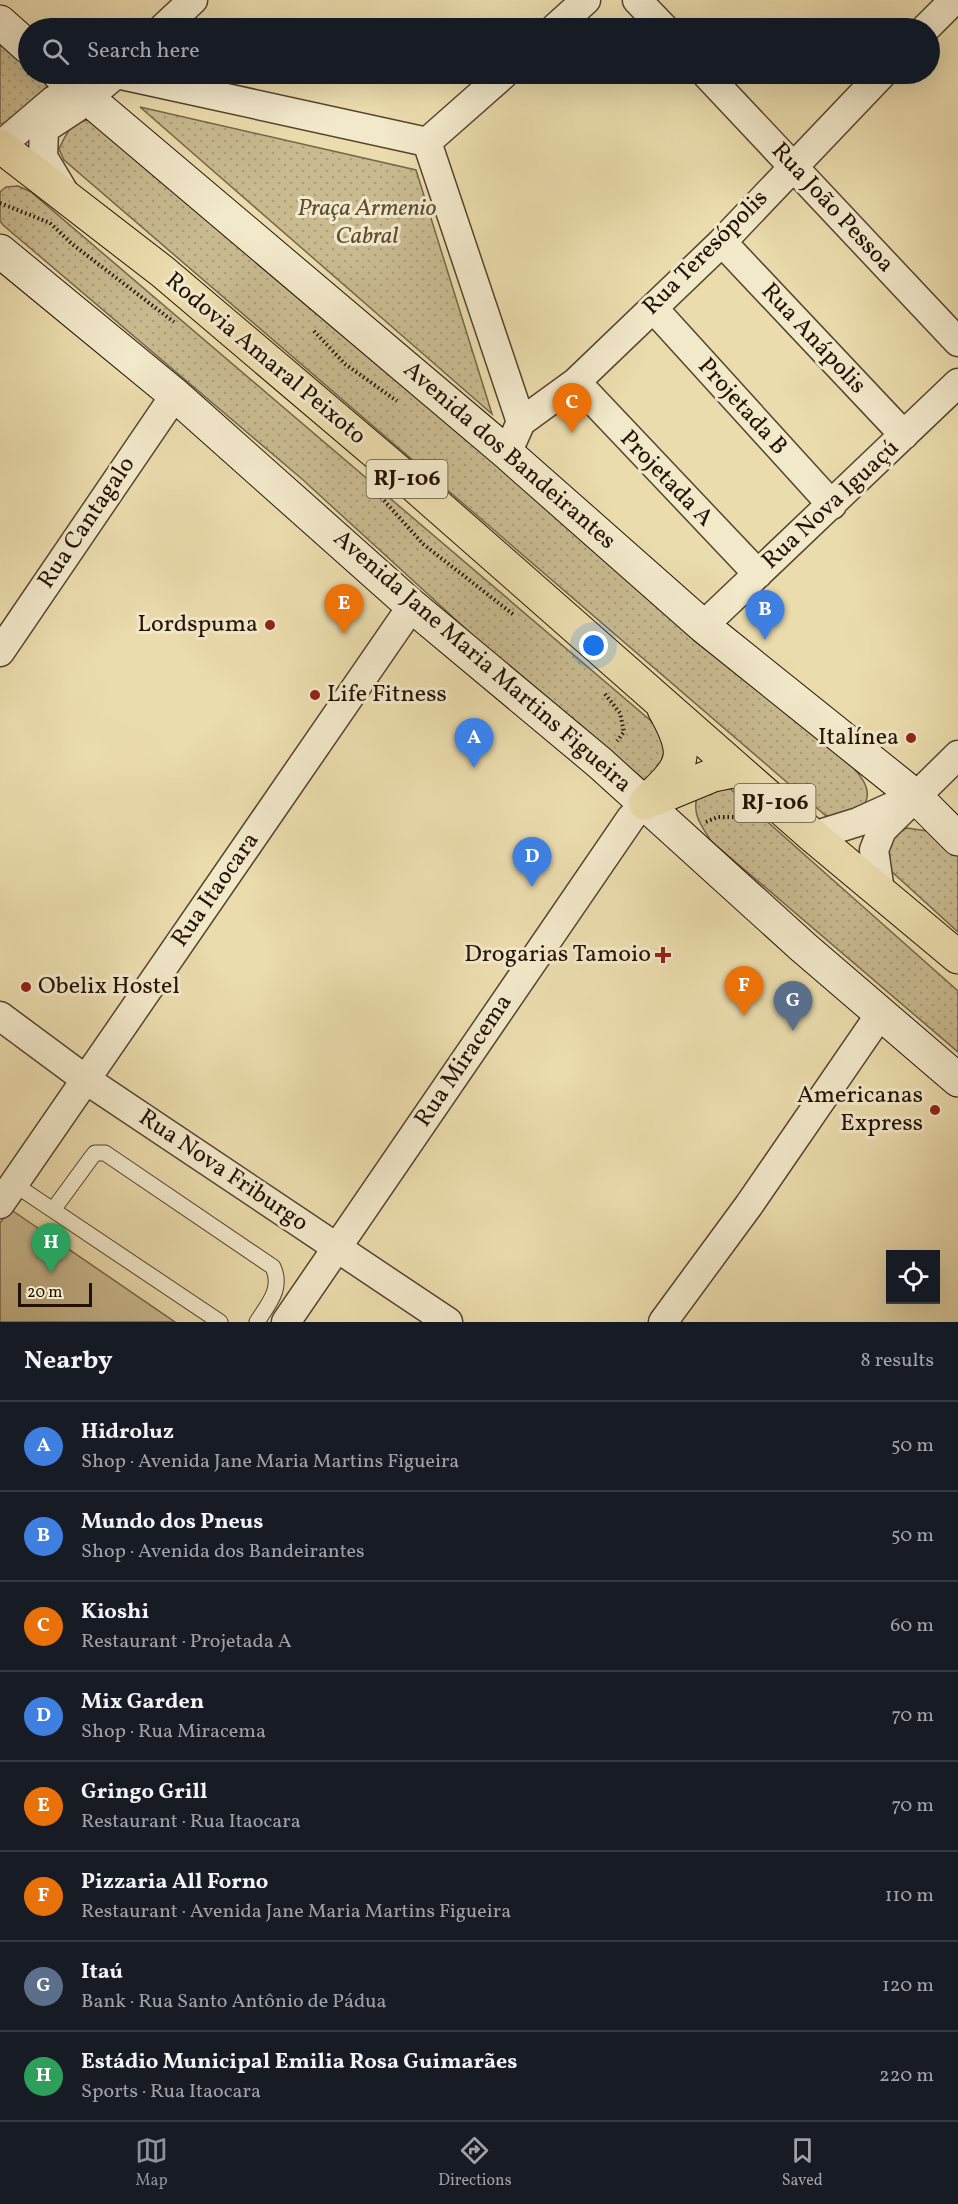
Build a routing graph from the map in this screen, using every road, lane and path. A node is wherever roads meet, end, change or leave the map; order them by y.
1 (193, 0) edge
2 (586, 0) edge
3 (637, 0) edge
4 (954, 0) edge
5 (174, 18) edge
6 (566, 18) edge
7 (654, 18) edge
8 (936, 18) edge
9 (0, 22) edge
10 (18, 38) edge
11 (71, 84) edge
12 (104, 84) edge
13 (163, 84) edge
14 (493, 84) edge
15 (715, 84) edge
16 (872, 84) edge
17 (87, 97) junction
18 (427, 142) junction
19 (0, 146) edge
20 (792, 165) junction
21 (68, 199) junction
22 (0, 203) edge
23 (722, 242) junction
24 (0, 251) edge
25 (653, 308) junction
26 (177, 325) dead end
27 (958, 342) edge
28 (576, 382) junction
29 (958, 383) edge
30 (175, 395) junction
31 (521, 422) junction
32 (904, 435) junction
33 (507, 453) junction
34 (375, 491) dead end
35 (832, 505) junction
36 (758, 574) junction
37 (412, 606) junction
38 (519, 618) dead end
39 (703, 626) junction
40 (0, 652) edge
41 (601, 689) dead end
42 (660, 702) junction
43 (958, 755) edge
44 (600, 763) junction
45 (737, 770) junction
46 (915, 796) junction
47 (645, 803) junction
48 (754, 817) dead end
49 (702, 823) dead end
50 (813, 836) junction
51 (958, 839) edge
52 (880, 891) junction
53 (958, 957) edge
54 (881, 1013) junction
55 (0, 1016) edge
56 (86, 1079) junction
57 (958, 1080) edge
58 (7, 1194) edge
59 (53, 1210) junction
60 (336, 1248) junction
61 (220, 1322) edge
62 (257, 1322) edge
63 (286, 1322) edge
64 (448, 1322) edge
65 (663, 1322) edge

1 - 5 street
2 - 6 street
3 - 7 street
4 - 8 street
9 - 10 main road
11 - 17 main road, Avenida dos Bandeirantes
12 - 17 street
13 - 18 street
14 - 18 street
15 - 20 street, Rua João Pessoa
16 - 20 street, Rua Teresópolis
17 - 19 street
17 - 21 street
17 - 33 main road, Avenida dos Bandeirantes
18 - 31 street
19 - 21 highway, Rodovia Amaral Peixoto / RJ-106
20 - 23 street, Rua Teresópolis
20 - 27 street, Rua João Pessoa
21 - 42 highway, Rodovia Amaral Peixoto / RJ-106
22 - 26 path
23 - 25 street, Rua Teresópolis
23 - 32 street, Rua Anápolis
24 - 30 main road, Avenida Jane Maria Martins Figueira
25 - 28 street, Rua Teresópolis
25 - 35 street, Projetada B
28 - 31 street, Rua Teresópolis
28 - 36 street, Projetada A
29 - 32 street, Rua Nova Iguaçú
30 - 37 main road, Avenida Jane Maria Martins Figueira
30 - 40 street, Rua Cantagalo
31 - 33 street
32 - 35 street, Rua Nova Iguaçú
33 - 39 main road, Avenida dos Bandeirantes
34 - 38 path
35 - 36 street, Rua Nova Iguaçú
36 - 39 street, Rua Nova Iguaçú
37 - 44 main road, Avenida Jane Maria Martins Figueira
37 - 56 street, Rua Itaocara
39 - 46 main road, Avenida dos Bandeirantes
41 - 44 path
42 - 45 highway, Rodovia Amaral Peixoto / RJ-106
42 - 47 highway
43 - 46 street
44 - 47 main road, Avenida Jane Maria Martins Figueira
45 - 47 highway
45 - 50 highway, Rodovia Amaral Peixoto / RJ-106
46 - 50 street
46 - 51 main road, Avenida dos Bandeirantes
46 - 52 street
47 - 54 main road, Avenida Jane Maria Martins Figueira
47 - 60 street, Rua Miracema
48 - 49 path
50 - 52 highway, Rodovia Amaral Peixoto / RJ-106
52 - 53 highway, Rodovia Amaral Peixoto / RJ-106
54 - 57 main road, Avenida Jane Maria Martins Figueira
54 - 65 street
55 - 56 street, Rua Nova Friburgo
56 - 58 street, Rua Itaocara
56 - 60 street, Rua Nova Friburgo
58 - 59 lane
59 - 61 lane
59 - 62 lane
60 - 63 street, Rua Miracema
60 - 64 street, Rua Nova Friburgo

